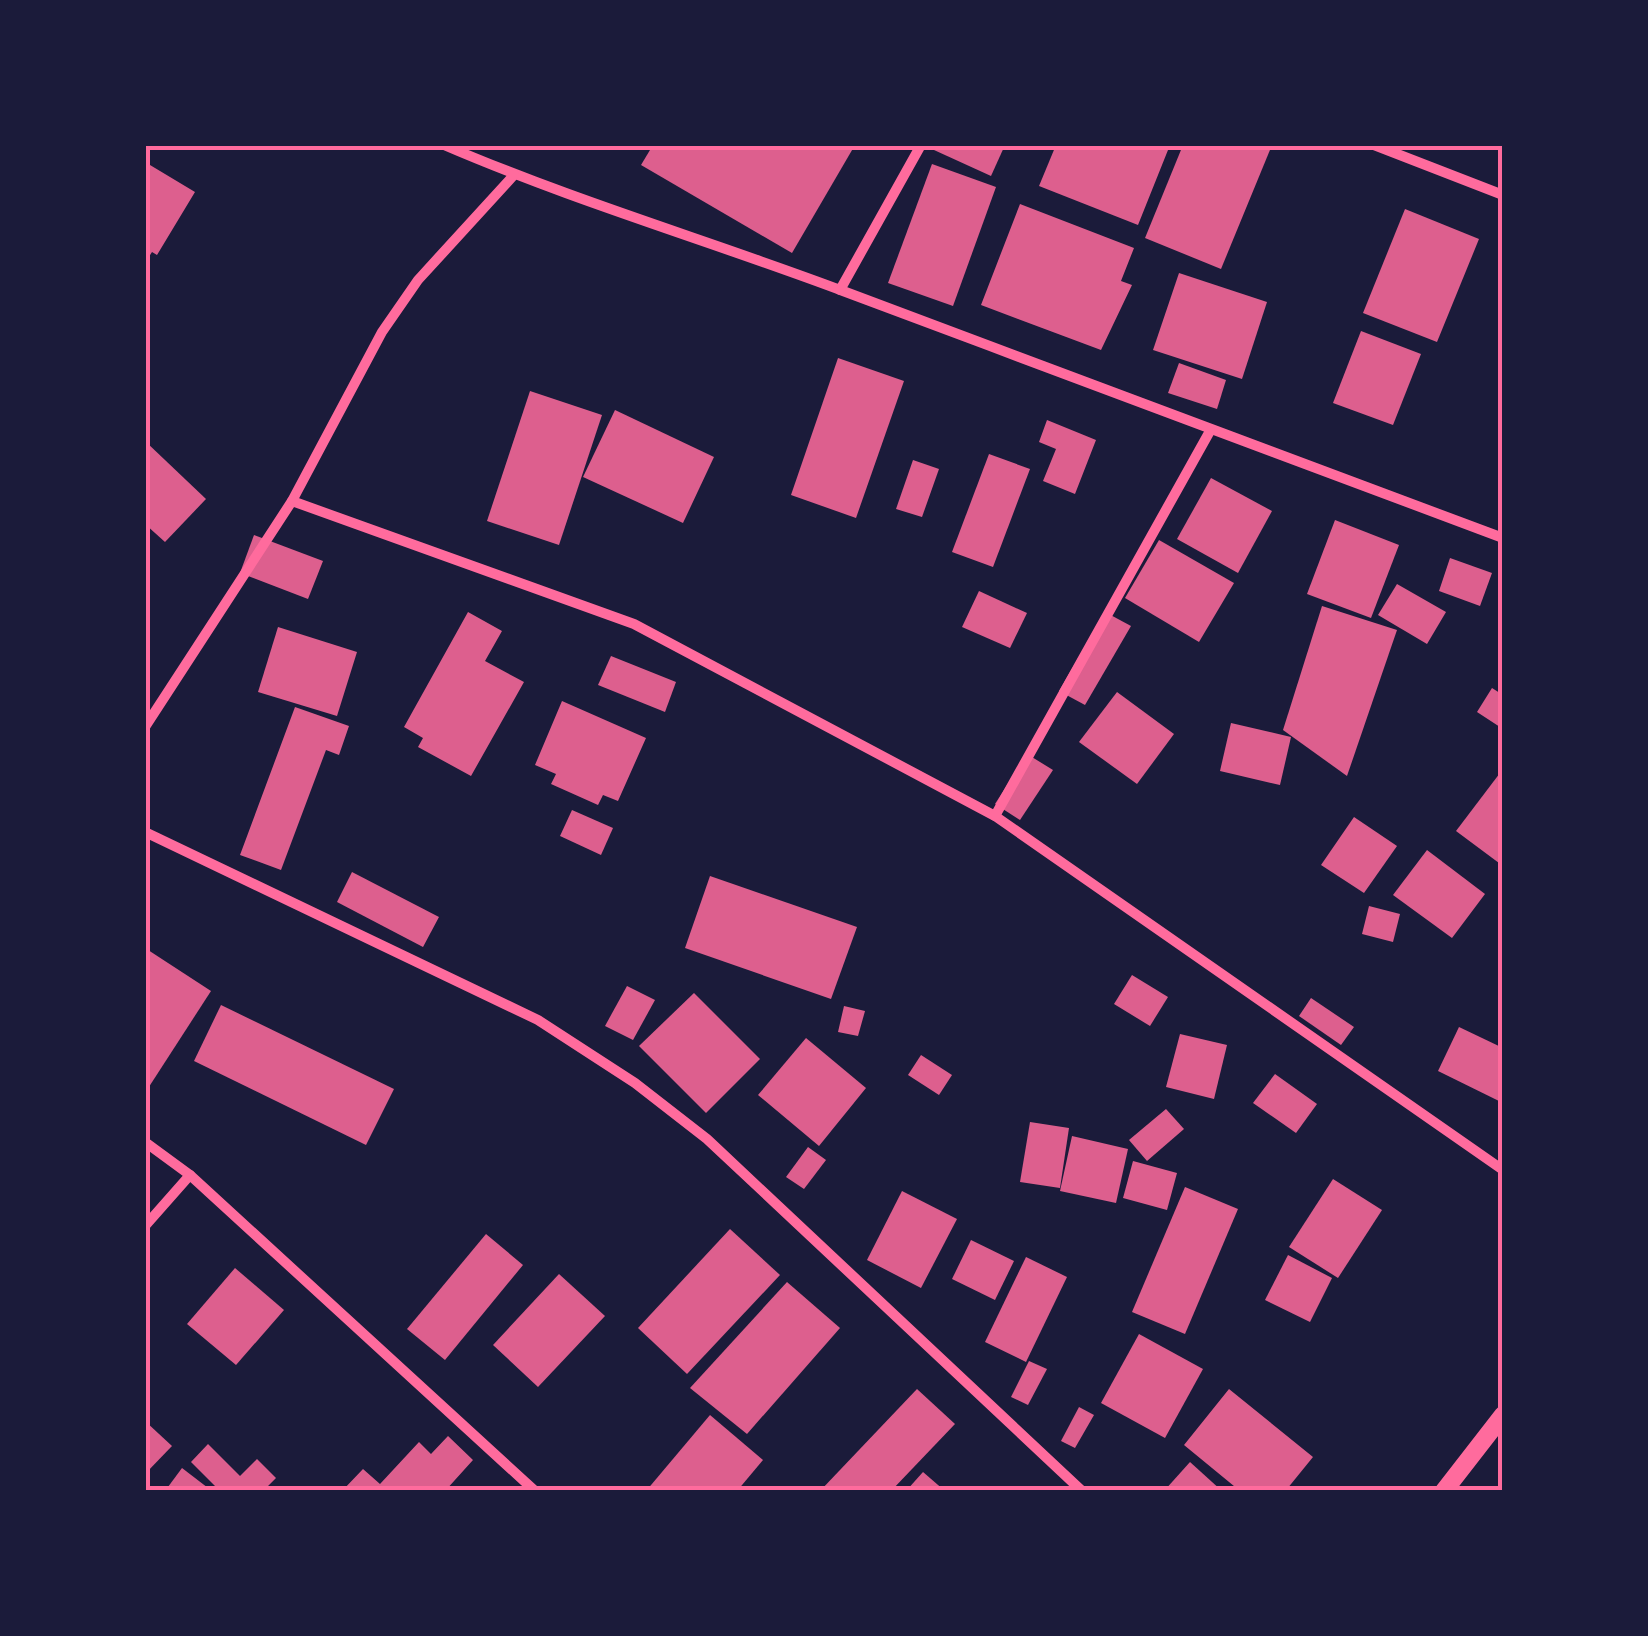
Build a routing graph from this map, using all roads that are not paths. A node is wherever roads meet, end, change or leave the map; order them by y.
1 (444, 145) edge
2 (921, 145) edge
3 (1374, 145) edge
4 (514, 175) junction
5 (1503, 195) edge
6 (840, 290) junction
7 (1210, 431) junction
8 (292, 501) junction
9 (1503, 538) edge
10 (145, 727) edge
11 (994, 816) junction
12 (145, 832) edge
13 (145, 1142) edge
14 (1503, 1170) edge
15 (190, 1175) junction
16 (145, 1226) edge
17 (1503, 1415) edge
18 (535, 1491) edge
19 (1082, 1491) edge
20 (1444, 1491) edge

1 - 4 street
2 - 6 street
3 - 5 street
4 - 6 street
4 - 8 street
6 - 7 street
7 - 9 street
7 - 11 street
8 - 10 street
8 - 11 street
11 - 14 street
12 - 19 street
13 - 15 street
15 - 16 street
15 - 18 street
17 - 20 street

